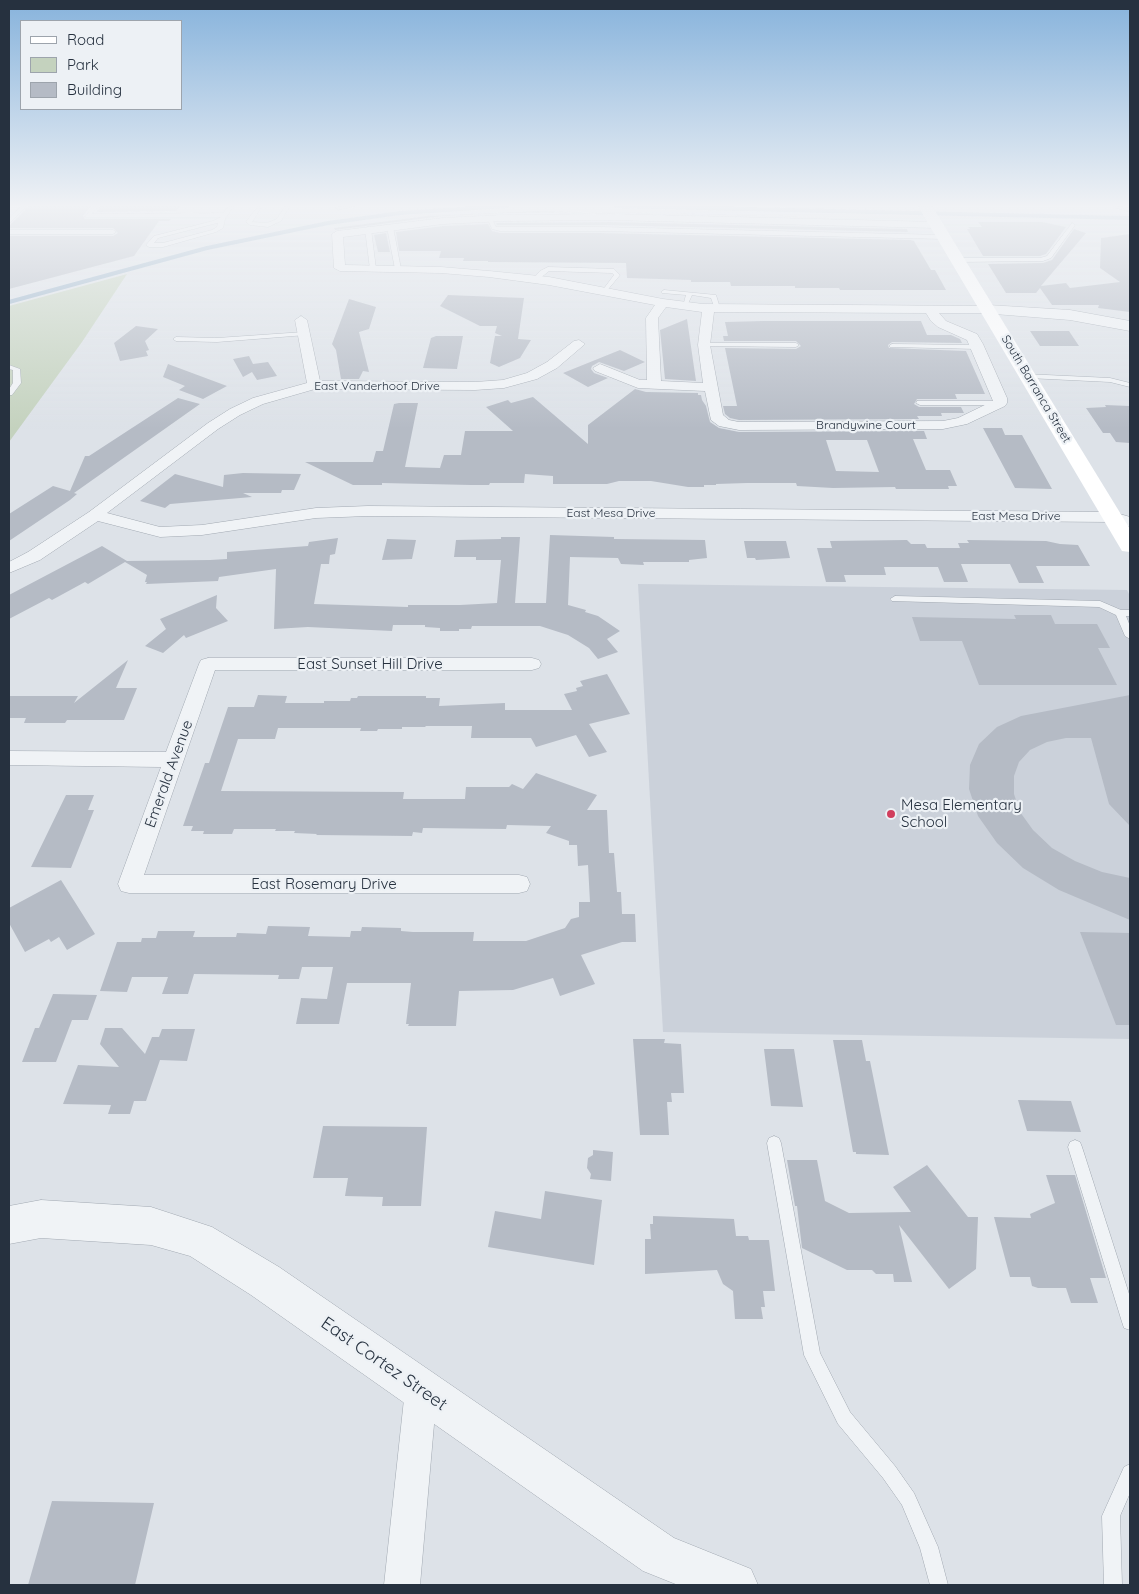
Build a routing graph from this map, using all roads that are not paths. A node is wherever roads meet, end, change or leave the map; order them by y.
1 (544, 280) edge
2 (613, 280) edge
3 (970, 280) edge
4 (605, 291) junction
5 (690, 293) junction
6 (663, 297) junction
7 (686, 305) junction
8 (712, 308) junction
9 (931, 310) junction
10 (988, 310) junction
11 (301, 320) dead end
12 (1130, 326) edge
13 (304, 334) junction
14 (176, 340) dead end
15 (579, 344) dead end
16 (704, 345) junction
17 (796, 345) dead end
18 (892, 346) dead end
19 (978, 347) junction
20 (9, 367) edge
21 (600, 368) dead end
22 (1028, 376) junction
23 (314, 385) junction
24 (654, 385) junction
25 (1130, 385) edge
26 (711, 387) junction
27 (9, 394) edge
28 (920, 403) dead end
29 (1000, 403) junction
30 (95, 515) junction
31 (1122, 519) edge
32 (1130, 546) edge
33 (9, 568) edge
34 (895, 599) dead end
35 (1120, 613) junction
36 (1130, 613) edge
37 (1130, 636) edge
38 (208, 664) joint
39 (532, 664) dead end
40 (9, 758) edge
41 (174, 760) junction
42 (129, 884) joint
43 (519, 884) dead end
44 (774, 1143) dead end
45 (1075, 1146) dead end
46 (9, 1225) edge
47 (1130, 1322) edge
48 (421, 1390) junction
49 (1130, 1473) edge
50 (402, 1585) edge
51 (735, 1585) edge
52 (939, 1585) edge
53 (1114, 1585) edge

1 - 4 street
2 - 4 lane
3 - 10 main road, South Barranca Street
4 - 6 street
5 - 6 lane
5 - 7 lane
5 - 8 lane
6 - 7 street
6 - 24 street
7 - 8 street
8 - 9 street
8 - 16 street, Brandywine Court
9 - 10 street
9 - 19 street
10 - 12 street
10 - 22 main road, South Barranca Street
11 - 13 street
13 - 14 lane
13 - 23 street
15 - 23 street, East Vanderhoof Drive
16 - 17 lane
16 - 26 street, Brandywine Court
18 - 19 lane
19 - 29 street
20 - 27 lane
21 - 24 street
22 - 25 lane
22 - 31 main road, South Barranca Street
23 - 30 street, East Vanderhoof Drive
24 - 26 street
26 - 29 street, Brandywine Court
28 - 29 lane
30 - 31 street, East Mesa Drive
30 - 33 street, East Vanderhoof Drive
31 - 32 main road, South Barranca Street
34 - 35 lane
35 - 36 lane
35 - 37 lane
38 - 39 street, East Sunset Hill Drive
38 - 41 street, Emerald Avenue
40 - 41 street
41 - 42 street, Emerald Avenue
42 - 43 street, East Rosemary Drive
44 - 52 lane
45 - 47 lane
46 - 48 street, East Cortez Street
48 - 50 street
48 - 51 street, East Cortez Street
49 - 53 lane

